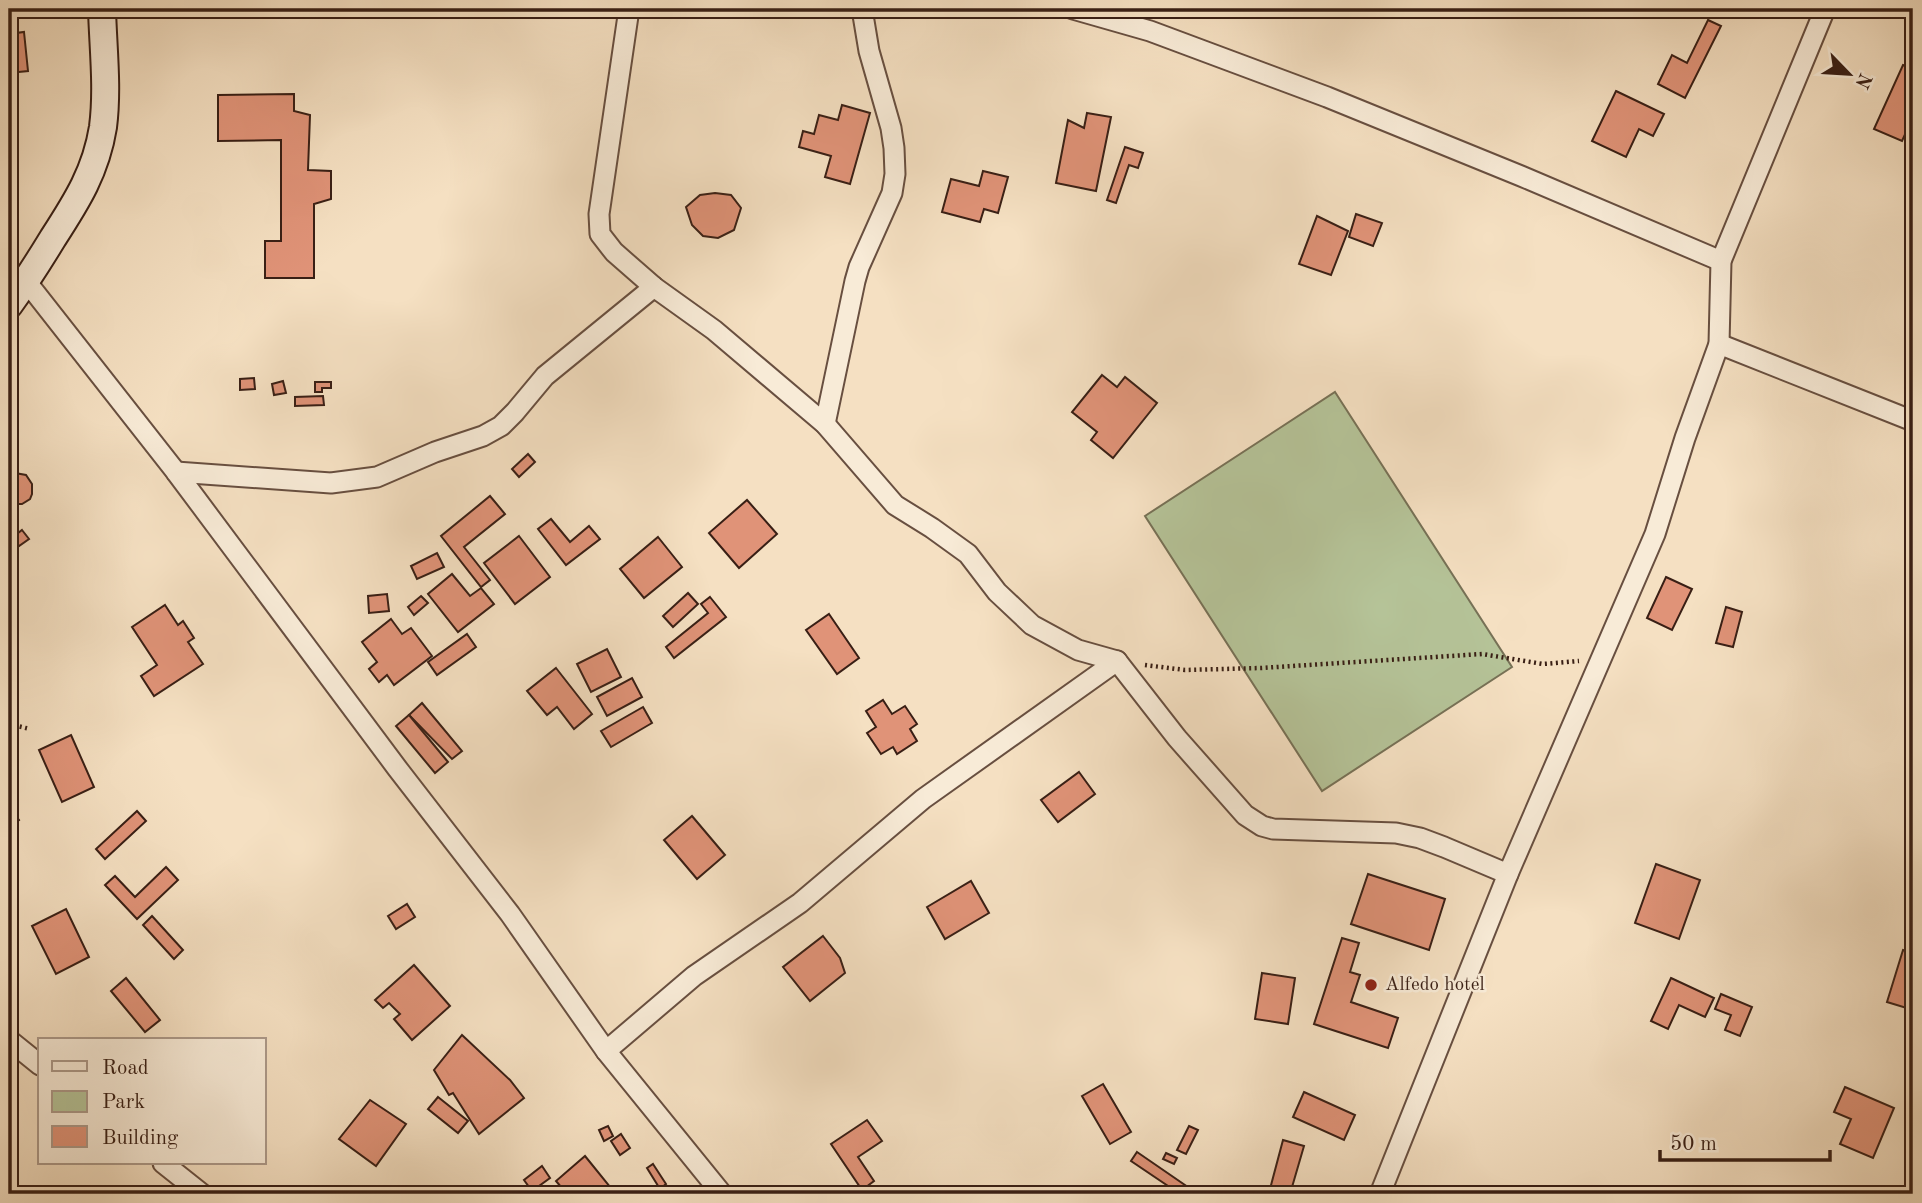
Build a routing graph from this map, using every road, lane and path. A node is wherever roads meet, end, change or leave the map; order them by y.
1 (102, 9) edge
2 (629, 9) edge
3 (862, 9) edge
4 (1073, 9) edge
5 (1825, 9) edge
6 (1721, 261) junction
7 (26, 281) junction
8 (654, 287) junction
9 (9, 305) edge
10 (1719, 344) junction
11 (1913, 421) edge
12 (825, 424) junction
13 (176, 472) junction
14 (1601, 659) junction
15 (1117, 661) junction
16 (9, 724) edge
17 (30, 729) dead end
18 (1508, 874) junction
19 (9, 1040) edge
20 (606, 1051) junction
21 (38, 1063) edge
22 (164, 1164) edge
23 (202, 1194) edge
24 (722, 1194) edge
25 (1380, 1194) edge

1 - 7 street
2 - 8 street
3 - 12 street
4 - 6 street
5 - 6 street
6 - 10 street
7 - 9 street
7 - 13 street
8 - 12 street
8 - 13 street
10 - 11 street
10 - 14 street
12 - 15 street
13 - 20 street
14 - 15 path
14 - 18 street
15 - 18 street
15 - 20 street
16 - 17 path
18 - 25 street
19 - 21 street
20 - 24 street
22 - 23 street

